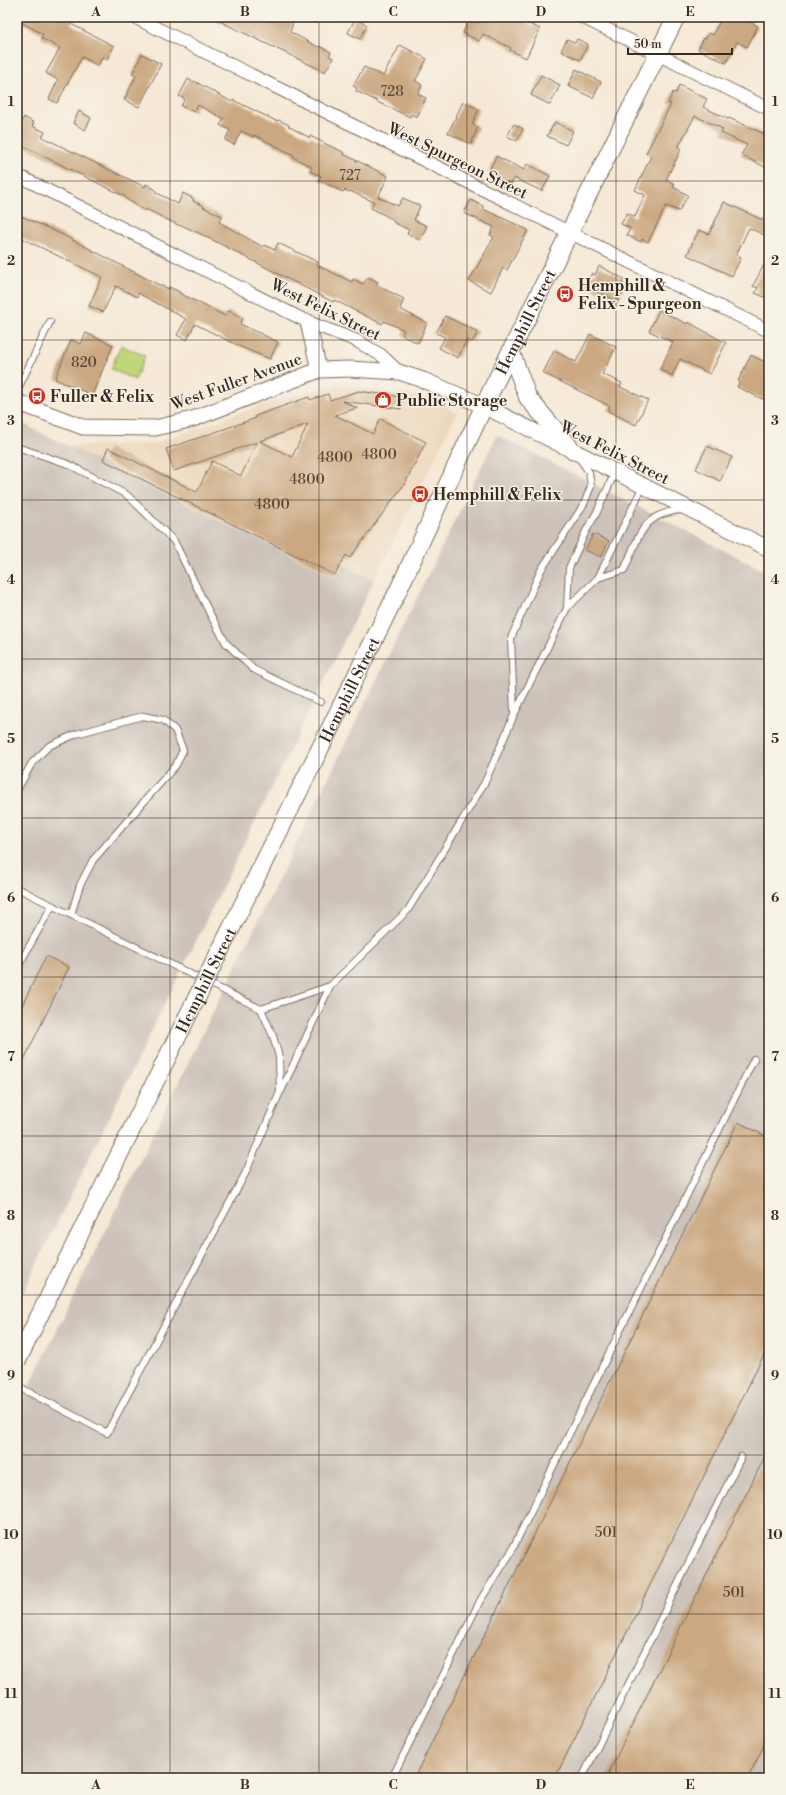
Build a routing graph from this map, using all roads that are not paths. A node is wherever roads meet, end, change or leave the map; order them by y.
1 (134, 17) edge
2 (582, 17) edge
3 (676, 17) edge
4 (658, 54) junction
5 (769, 108) edge
6 (17, 175) edge
7 (569, 232) junction
8 (50, 322) dead end
9 (308, 322) junction
10 (769, 330) edge
11 (511, 352) junction
12 (319, 370) junction
13 (399, 372) junction
14 (17, 392) edge
15 (17, 402) edge
16 (484, 406) junction
17 (17, 447) edge
18 (573, 451) junction
19 (615, 472) junction
20 (643, 486) junction
21 (689, 510) junction
22 (769, 550) edge
23 (598, 578) junction
24 (567, 608) junction
25 (321, 702) dead end
26 (514, 715) junction
27 (17, 790) edge
28 (17, 888) edge
29 (52, 906) junction
30 (71, 915) junction
31 (17, 968) edge
32 (330, 986) junction
33 (261, 1009) junction
34 (754, 1059) dead end
35 (280, 1092) junction
36 (17, 1360) edge
37 (17, 1386) edge
38 (741, 1457) dead end
39 (392, 1778) edge
40 (582, 1778) edge

1 - 7 street, West Spurgeon Street
2 - 4 street
3 - 4 main road, Hemphill Street
4 - 5 street
4 - 7 main road, Hemphill Street
6 - 9 street, West Felix Street
7 - 10 street, West Spurgeon Street
7 - 11 main road, Hemphill Street
8 - 14 lane
9 - 12 street
9 - 13 street, West Felix Street
11 - 16 main road, Hemphill Street
11 - 18 main road
12 - 13 street, West Fuller Avenue
12 - 15 street, West Fuller Avenue
13 - 16 street, West Felix Street
16 - 18 street, West Felix Street
16 - 36 main road, Hemphill Street, bridge
17 - 25 lane
18 - 19 street, West Felix Street
18 - 26 lane
19 - 20 street, West Felix Street
19 - 24 lane
20 - 21 street, West Felix Street
20 - 23 lane
21 - 22 street, West Felix Street
21 - 23 lane
23 - 24 lane
24 - 26 lane
26 - 32 lane
27 - 30 lane
28 - 29 lane
29 - 30 lane
29 - 31 lane
30 - 33 lane
32 - 33 lane
32 - 35 lane
33 - 35 lane
34 - 39 lane
35 - 37 lane
38 - 40 lane

